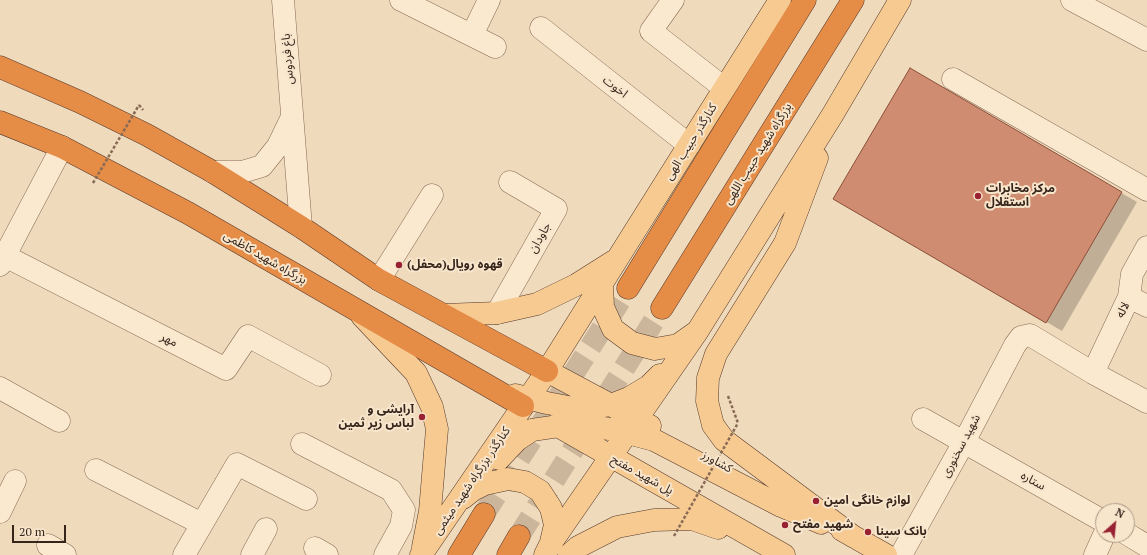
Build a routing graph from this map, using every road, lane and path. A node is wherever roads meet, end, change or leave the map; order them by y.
1 (283, 0) edge
2 (401, 0) edge
3 (489, 0) edge
4 (672, 0) edge
5 (780, 0) edge
6 (805, 0) edge
7 (853, 0) edge
8 (900, 0) edge
9 (1072, 0) edge
10 (542, 28) dead end
11 (472, 35) junction
12 (1147, 40) edge
13 (495, 47) dead end
14 (0, 67) edge
15 (953, 79) dead end
16 (724, 88) junction
17 (139, 106) dead end
18 (833, 114) junction
19 (292, 118) junction
20 (0, 122) edge
21 (689, 145) junction
22 (62, 147) junction
23 (213, 172) junction
24 (510, 182) dead end
25 (94, 183) dead end
26 (1147, 190) edge
27 (432, 195) dead end
28 (301, 227) junction
29 (1147, 247) edge
30 (4, 250) edge
31 (618, 258) junction
32 (379, 280) junction
33 (602, 284) junction
34 (628, 288) tunnel mouth
35 (1138, 301) edge
36 (662, 308) tunnel mouth
37 (358, 312) junction
38 (497, 314) junction
39 (444, 315) junction
40 (697, 332) junction
41 (547, 371) junction
42 (1093, 373) junction
43 (320, 375) dead end
44 (0, 388) edge
45 (728, 395) dead end
46 (525, 402) junction
47 (1147, 402) edge
48 (611, 406) junction
49 (923, 419) dead end
50 (59, 421) dead end
51 (556, 426) junction
52 (633, 426) junction
53 (964, 442) junction
54 (302, 444) dead end
55 (611, 457) junction
56 (96, 470) dead end
57 (15, 481) dead end
58 (306, 499) dead end
59 (456, 504) junction
60 (0, 512) edge
61 (484, 514) tunnel mouth
62 (1095, 516) edge
63 (202, 524) junction
64 (266, 529) dead end
65 (519, 536) tunnel mouth
66 (674, 536) dead end
67 (854, 537) junction
68 (1135, 539) edge
69 (763, 543) junction
70 (1100, 543) edge
71 (1147, 546) edge
72 (548, 549) edge
73 (184, 555) edge
74 (252, 555) edge
75 (385, 555) edge
76 (421, 555) edge
77 (459, 555) edge
78 (508, 555) edge
79 (569, 555) edge
80 (784, 555) edge
81 (886, 555) edge
82 (901, 555) edge
83 (1095, 555) edge

1 - 19 street, باغ فردوس
2 - 11 street
3 - 11 street
4 - 16 street
5 - 16 main road, کنارگذر حبیب الهی
6 - 34 highway
7 - 36 highway, بزرگراه شهید حبیب اللهی
8 - 18 main road
9 - 12 street
10 - 21 street, اخوت
11 - 13 street
14 - 23 highway
15 - 26 street
16 - 21 main road, کنارگذر حبیب الهی
17 - 25 path, bridge
18 - 40 main road
18 - 67 main road
19 - 23 street
19 - 28 street, باغ فردوس
20 - 22 highway, بزرگراه شهید کاظمی
21 - 31 main road, کنارگذر حبیب الهی
22 - 30 street
22 - 37 highway, بزرگراه شهید کاظمی
23 - 28 highway
24 - 38 street, جاودان
27 - 32 street
28 - 32 highway
29 - 35 street, لاله
30 - 43 street, مهر
31 - 33 main road, کنارگذر حبیب الهی
31 - 38 main road
32 - 39 highway
33 - 40 main road
33 - 41 main road, کنارگذر حبیب الهی
35 - 42 street, لاله
37 - 46 highway, بزرگراه شهید کاظمی
37 - 76 main road
38 - 39 main road
39 - 41 highway
40 - 48 main road
40 - 52 main road
41 - 46 main road, کنارگذر بزرگراه شهید میثمی
41 - 48 main road, کشاورز
42 - 47 street
42 - 53 street, شهید سخنوری
44 - 50 street
45 - 66 path, bridge
46 - 48 main road
46 - 51 main road, پل شهید مفتح
46 - 59 main road, کنارگذر بزرگراه شهید میثمی
48 - 52 main road, کشاورز
49 - 53 street, ستاره
51 - 52 main road
51 - 55 main road, پل شهید مفتح
51 - 59 main road
52 - 55 main road
52 - 67 main road, کشاورز
53 - 62 street, ستاره
53 - 82 street, شهید سخنوری
54 - 75 street
55 - 69 main road, پل شهید مفتح
55 - 72 main road
56 - 63 street
57 - 60 street
58 - 63 street
59 - 72 main road
59 - 76 main road, کنارگذر بزرگراه شهید میثمی
61 - 77 highway
63 - 73 street
64 - 74 street
65 - 78 highway
67 - 81 main road, کشاورز
68 - 71 street
69 - 79 main road
69 - 80 main road
70 - 83 street

